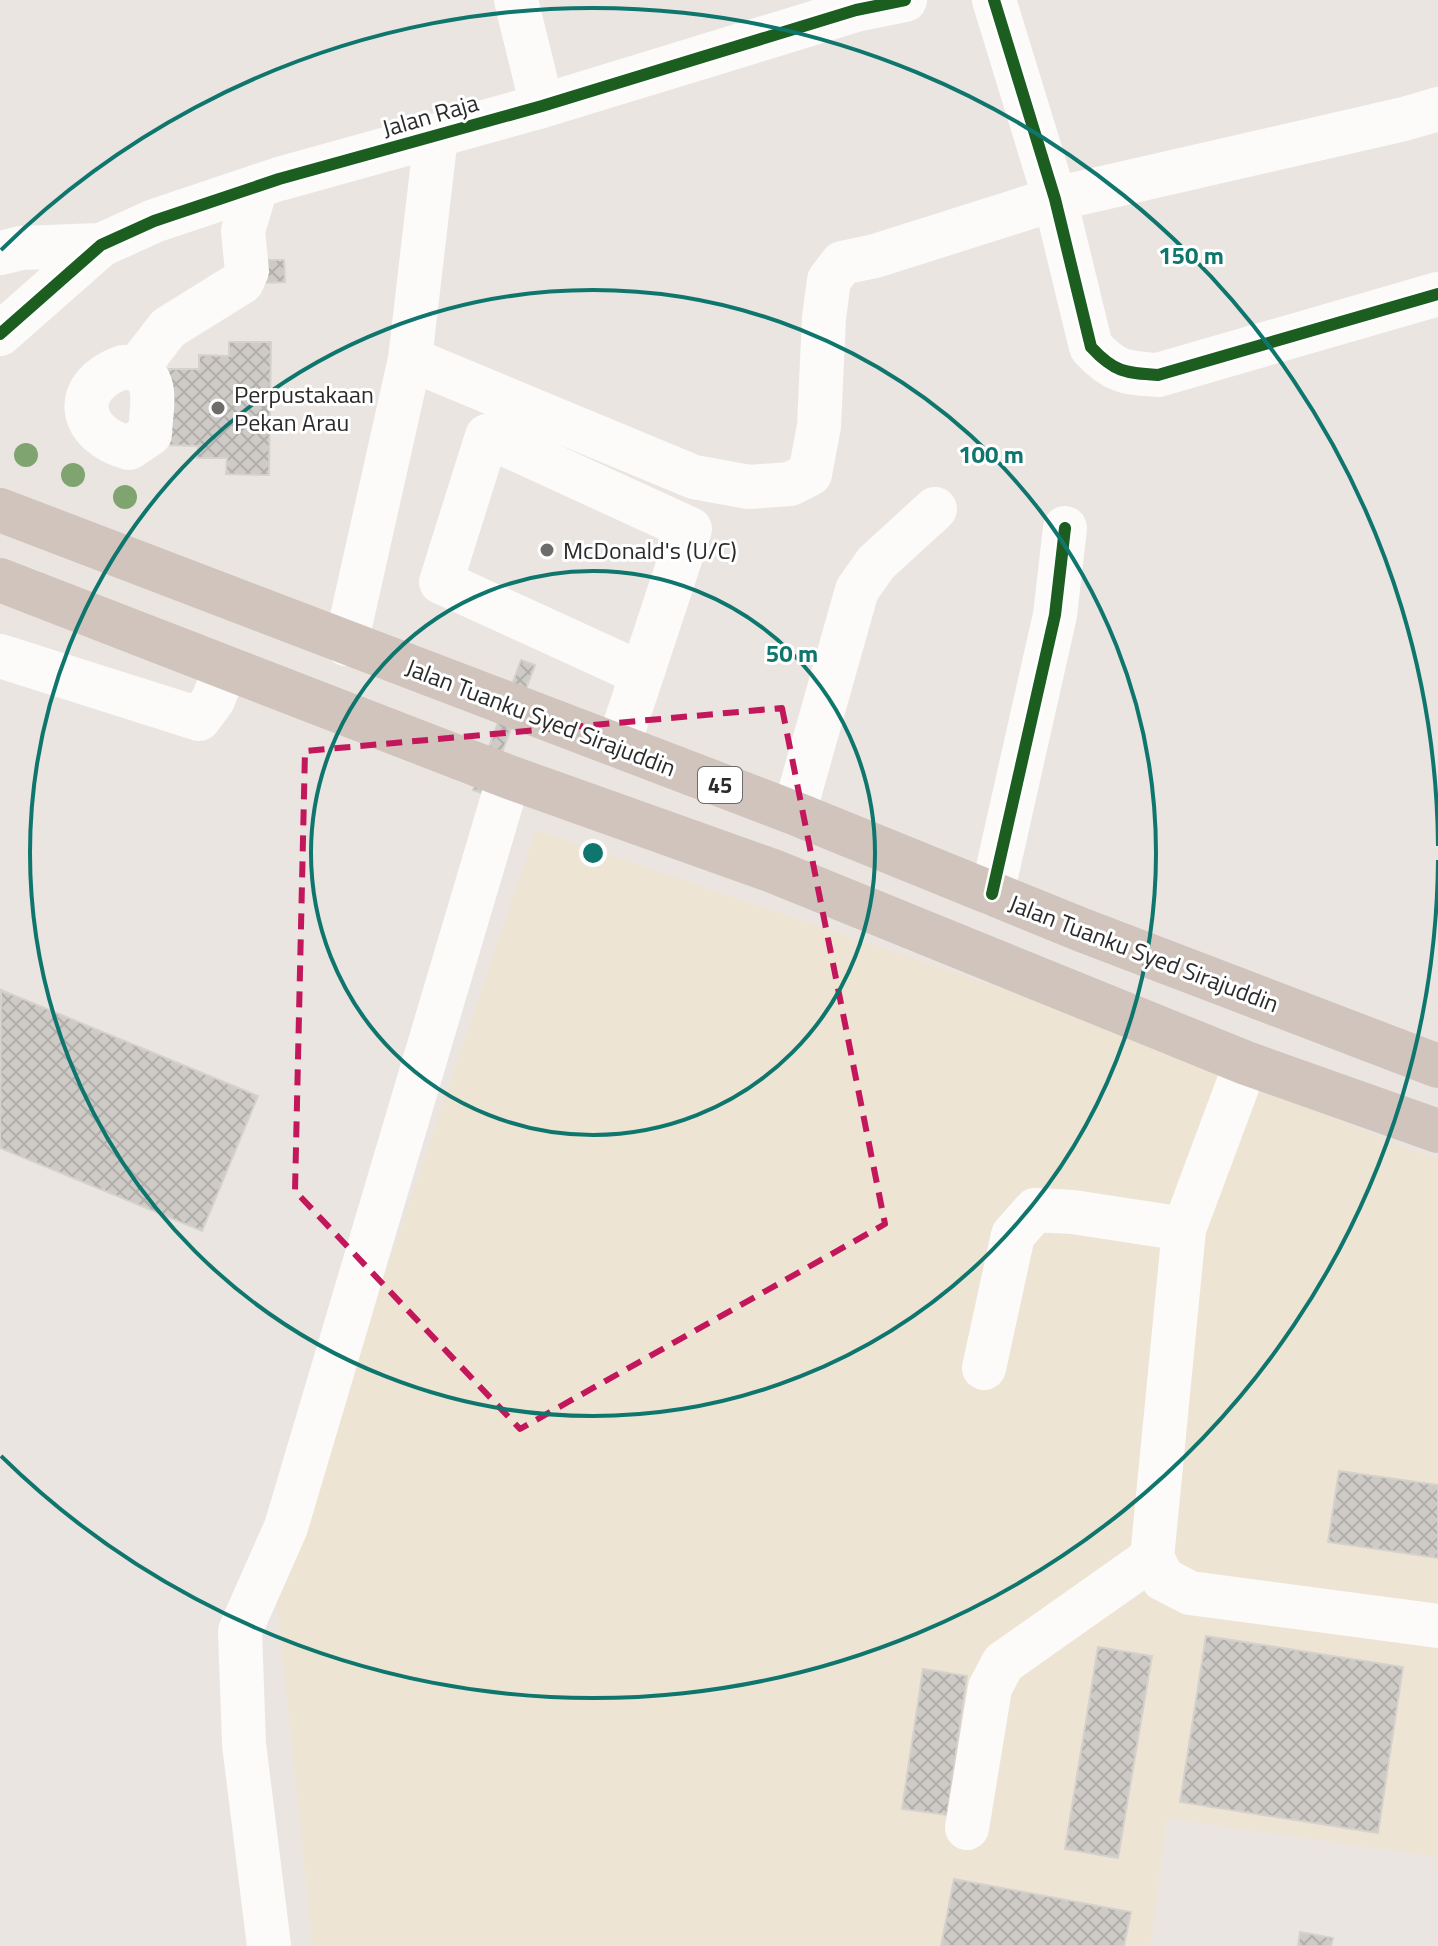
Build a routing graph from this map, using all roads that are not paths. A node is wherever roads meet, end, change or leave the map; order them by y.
1 (516, 0) edge
2 (905, 0) edge
3 (994, 0) edge
4 (542, 106) junction
5 (1438, 109) edge
6 (436, 136) junction
7 (256, 187) junction
8 (1055, 199) junction
9 (101, 245) junction
10 (0, 253) edge
11 (1438, 294) edge
12 (15, 320) edge
13 (410, 359) junction
14 (0, 363) edge
15 (137, 368) dead end
16 (935, 509) dead end
17 (0, 510) edge
18 (1065, 528) dead end
19 (0, 580) edge
20 (346, 644) junction
21 (0, 656) edge
22 (225, 669) junction
23 (642, 674) junction
24 (618, 746) junction
25 (509, 777) junction
26 (794, 813) junction
27 (992, 894) junction
28 (1246, 1063) junction
29 (1438, 1066) edge
30 (1438, 1131) edge
31 (1184, 1229) junction
32 (984, 1368) dead end
33 (1152, 1558) junction
34 (1438, 1626) edge
35 (967, 1828) dead end
36 (269, 1946) edge

1 - 4 street
2 - 4 street, Jalan Raja
3 - 8 street
4 - 6 street, Jalan Raja
5 - 8 street
6 - 7 street, Jalan Raja
6 - 13 street
7 - 9 street, Jalan Raja
7 - 15 street
8 - 11 street
8 - 13 street
9 - 10 street
9 - 12 street, Jalan Raja
12 - 14 street, Jalan Raja
13 - 20 street
16 - 26 street
17 - 20 highway, Jalan Tuanku Syed Sirajuddin / 45
18 - 27 street
19 - 22 highway
20 - 24 highway, Jalan Tuanku Syed Sirajuddin / 45
21 - 22 street
22 - 25 highway
23 - 23 street
23 - 24 street
24 - 26 highway, Jalan Tuanku Syed Sirajuddin / 45
25 - 28 highway
25 - 36 street
26 - 27 highway, Jalan Tuanku Syed Sirajuddin / 45
27 - 29 highway, Jalan Tuanku Syed Sirajuddin / 45
28 - 30 highway
28 - 31 street
31 - 32 street
31 - 33 street
33 - 34 street
33 - 35 street

